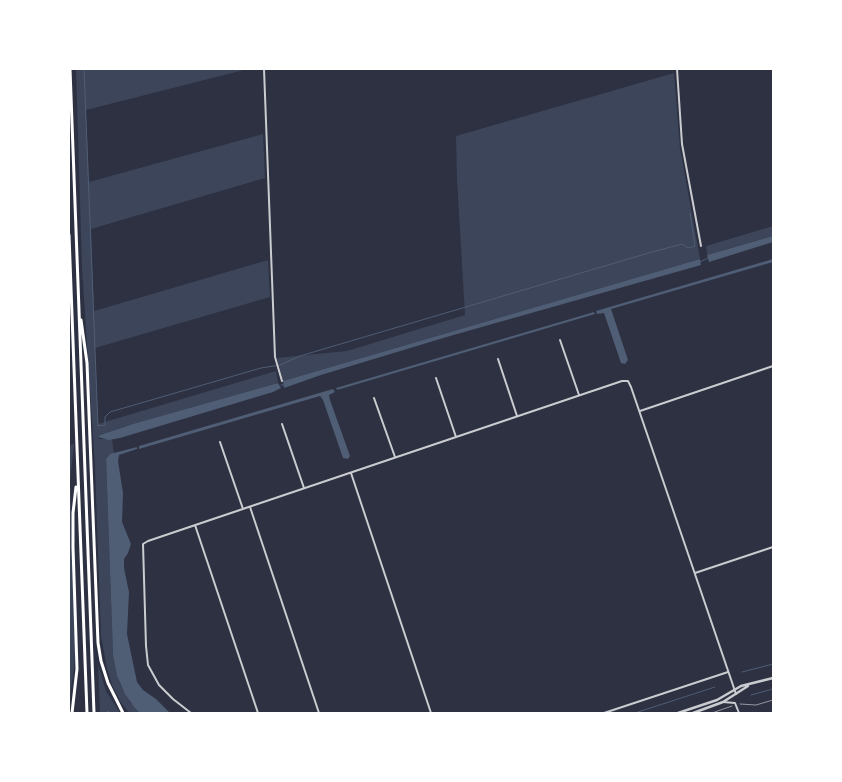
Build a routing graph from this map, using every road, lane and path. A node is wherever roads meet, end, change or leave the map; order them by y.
1 (70, 69) edge
2 (264, 69) edge
3 (678, 69) edge
4 (69, 236) edge
5 (701, 246) dead end
6 (79, 301) junction
7 (560, 340) dead end
8 (498, 359) dead end
9 (773, 366) edge
10 (436, 378) dead end
11 (282, 381) dead end
12 (579, 395) junction
13 (374, 398) dead end
14 (640, 411) junction
15 (518, 416) junction
16 (282, 424) dead end
17 (456, 437) junction
18 (220, 442) dead end
19 (395, 458) junction
20 (350, 473) junction
21 (77, 474) junction
22 (304, 488) junction
23 (250, 507) junction
24 (243, 509) junction
25 (195, 526) junction
26 (773, 547) edge
27 (695, 573) junction
28 (728, 672) junction
29 (773, 678) edge
30 (735, 692) junction
31 (773, 700) edge
32 (723, 702) junction
33 (736, 705) junction
34 (72, 713) edge
35 (87, 713) edge
36 (94, 713) edge
37 (123, 713) edge
38 (191, 713) edge
39 (258, 713) edge
40 (319, 713) edge
41 (431, 713) edge
42 (604, 713) edge
43 (678, 713) edge
44 (693, 713) edge
45 (712, 713) edge
46 (739, 713) edge

1 - 6 highway
2 - 11 street
3 - 5 street
4 - 21 highway
6 - 36 highway
6 - 37 highway
7 - 12 street
8 - 15 street
9 - 14 street
10 - 17 street
12 - 14 street
12 - 15 street
13 - 19 street
14 - 27 street
15 - 17 street
16 - 22 street
17 - 19 street
18 - 24 street
19 - 20 street
20 - 22 street
20 - 41 street
21 - 34 highway
21 - 35 highway
22 - 23 street
23 - 24 street
23 - 40 street
24 - 25 street
25 - 38 street
25 - 39 street
26 - 27 street
27 - 28 street
28 - 30 street
28 - 42 street
29 - 30 street
30 - 32 street
30 - 43 street
31 - 33 path
32 - 33 street
32 - 44 street
33 - 45 path
33 - 46 street

